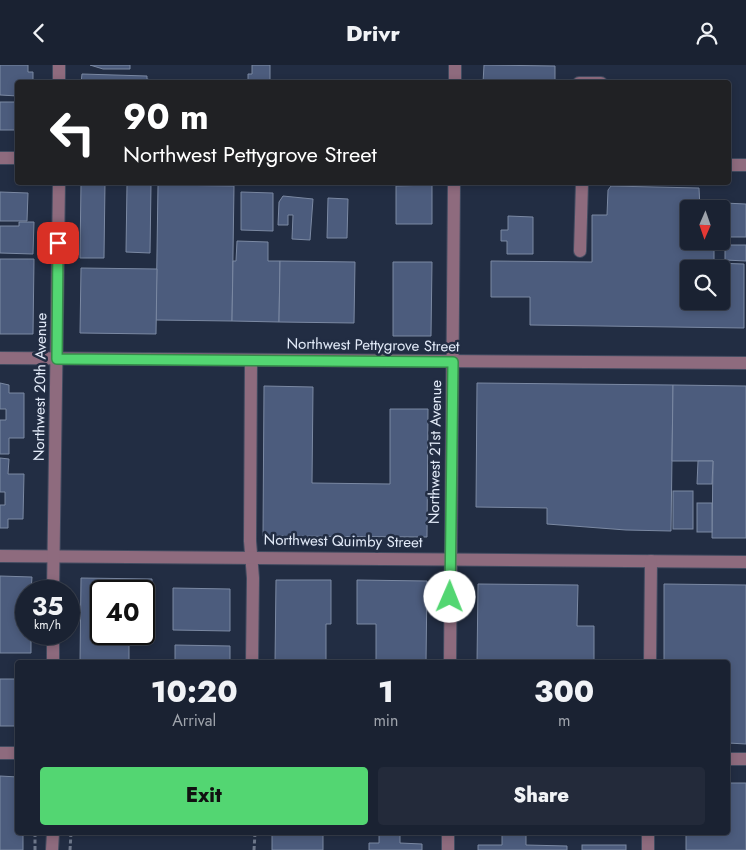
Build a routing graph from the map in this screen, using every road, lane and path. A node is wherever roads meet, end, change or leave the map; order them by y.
1 (59, 65) edge
2 (455, 65) edge
3 (59, 80) edge
4 (455, 80) edge
5 (0, 158) edge
6 (15, 158) edge
7 (731, 165) edge
8 (746, 165) edge
9 (59, 185) edge
10 (454, 185) edge
11 (582, 185) edge
12 (580, 251) dead end
13 (0, 358) edge
14 (57, 359) junction
15 (251, 360) junction
16 (453, 362) junction
17 (746, 363) edge
18 (0, 556) edge
19 (54, 557) junction
20 (251, 557) junction
21 (451, 559) junction
22 (651, 561) junction
23 (746, 562) edge
24 (53, 580) edge
25 (53, 645) edge
26 (53, 660) edge
27 (252, 660) edge
28 (450, 660) edge
29 (650, 660) edge
30 (0, 753) edge
31 (15, 753) edge
32 (730, 759) edge
33 (746, 759) edge
34 (35, 835) edge
35 (53, 835) edge
36 (71, 835) edge
37 (255, 835) edge
38 (448, 835) edge
39 (648, 835) edge
40 (35, 850) edge
41 (52, 850) edge
42 (70, 850) edge
43 (254, 850) edge
44 (448, 850) edge
45 (648, 850) edge

1 - 3 street
2 - 4 street
5 - 6 street
7 - 8 street
9 - 14 street, Northwest 20th Avenue
10 - 16 street, Northwest 21st Avenue
11 - 12 street
13 - 14 street, Northwest Pettygrove Street
14 - 15 street, Northwest Pettygrove Street
14 - 19 street, Northwest 20th Avenue
15 - 16 street, Northwest Pettygrove Street
15 - 20 street
16 - 17 street, Northwest Pettygrove Street
16 - 21 street, Northwest 21st Avenue
18 - 19 street, Northwest Quimby Street
19 - 20 street, Northwest Quimby Street
19 - 24 street, Northwest 20th Avenue
20 - 21 street, Northwest Quimby Street
20 - 27 street
21 - 22 street, Northwest Quimby Street
21 - 28 street, Northwest 21st Avenue
22 - 23 street, Northwest Quimby Street
22 - 29 street
25 - 26 street
30 - 31 street
32 - 33 street
34 - 40 path
35 - 41 street
36 - 42 path
37 - 43 path
38 - 44 street
39 - 45 street

